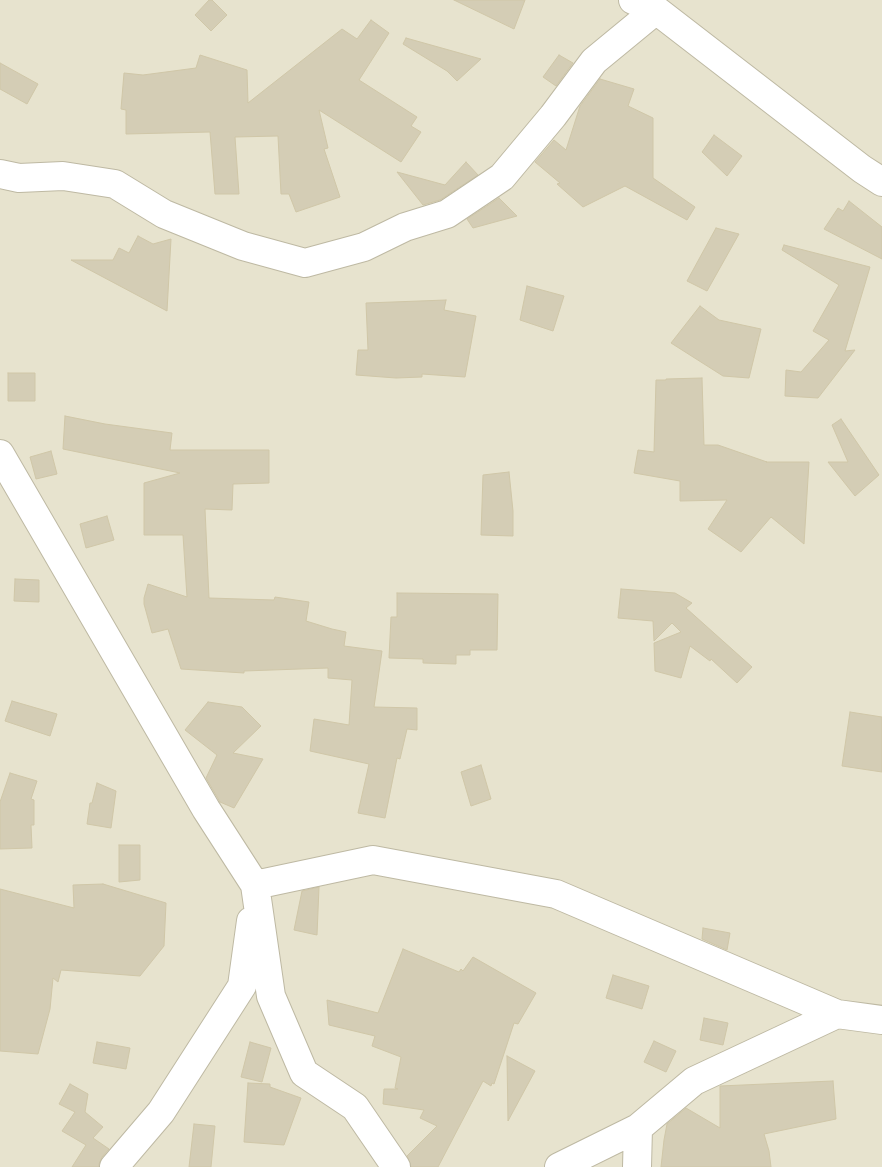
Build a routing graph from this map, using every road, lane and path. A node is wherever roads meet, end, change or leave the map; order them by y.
1 (645, 5) edge
2 (0, 174) edge
3 (882, 182) edge
4 (0, 454) edge
5 (255, 885) junction
6 (837, 1014) junction
7 (882, 1020) edge
8 (638, 1128) junction
9 (114, 1167) edge
10 (396, 1167) edge
11 (559, 1167) edge
12 (637, 1167) edge

1 - 2 street
1 - 3 street
4 - 5 street
5 - 6 street
5 - 9 street
5 - 10 street
6 - 7 street
6 - 8 street
8 - 11 street
8 - 12 street

